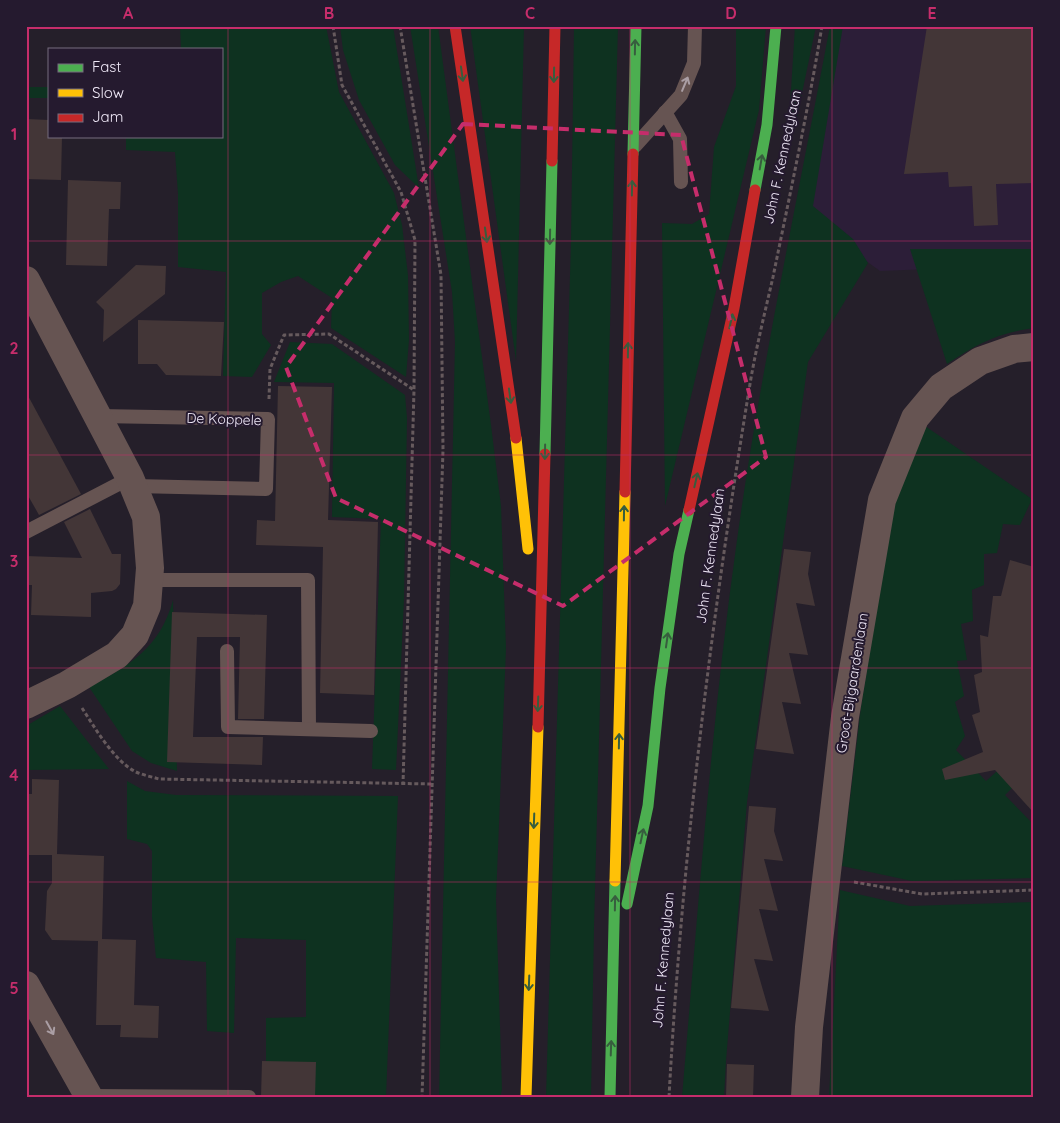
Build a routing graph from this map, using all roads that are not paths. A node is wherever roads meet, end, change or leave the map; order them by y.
1 (455, 26) edge
2 (556, 26) edge
3 (636, 26) edge
4 (695, 26) edge
5 (776, 26) edge
6 (665, 112) junction
7 (633, 148) junction
8 (681, 182) dead end
9 (26, 280) edge
10 (1034, 347) edge
11 (98, 416) junction
12 (132, 482) junction
13 (26, 532) edge
14 (150, 580) junction
15 (228, 651) dead end
16 (540, 655) junction
17 (26, 705) edge
18 (309, 729) junction
19 (371, 731) dead end
20 (613, 970) junction
21 (26, 985) edge
22 (89, 1096) edge
23 (249, 1097) edge
24 (526, 1097) edge
25 (610, 1097) edge
26 (805, 1097) edge

1 -> 16 main road
2 -> 16 main road
7 -> 3 main road
6 -> 4 lane
20 -> 5 main road
6 - 7 lane
6 - 8 lane
20 -> 7 main road
9 - 11 street
10 - 26 street, Groot-Bijgaardenlaan
11 - 12 street
11 - 12 lane, De Koppele
12 - 13 lane, De Koppele
12 - 14 street
14 - 17 street
14 - 18 lane
15 - 18 lane
16 -> 24 main road
18 - 19 lane
25 -> 20 main road
21 -> 22 street
22 - 23 lane

